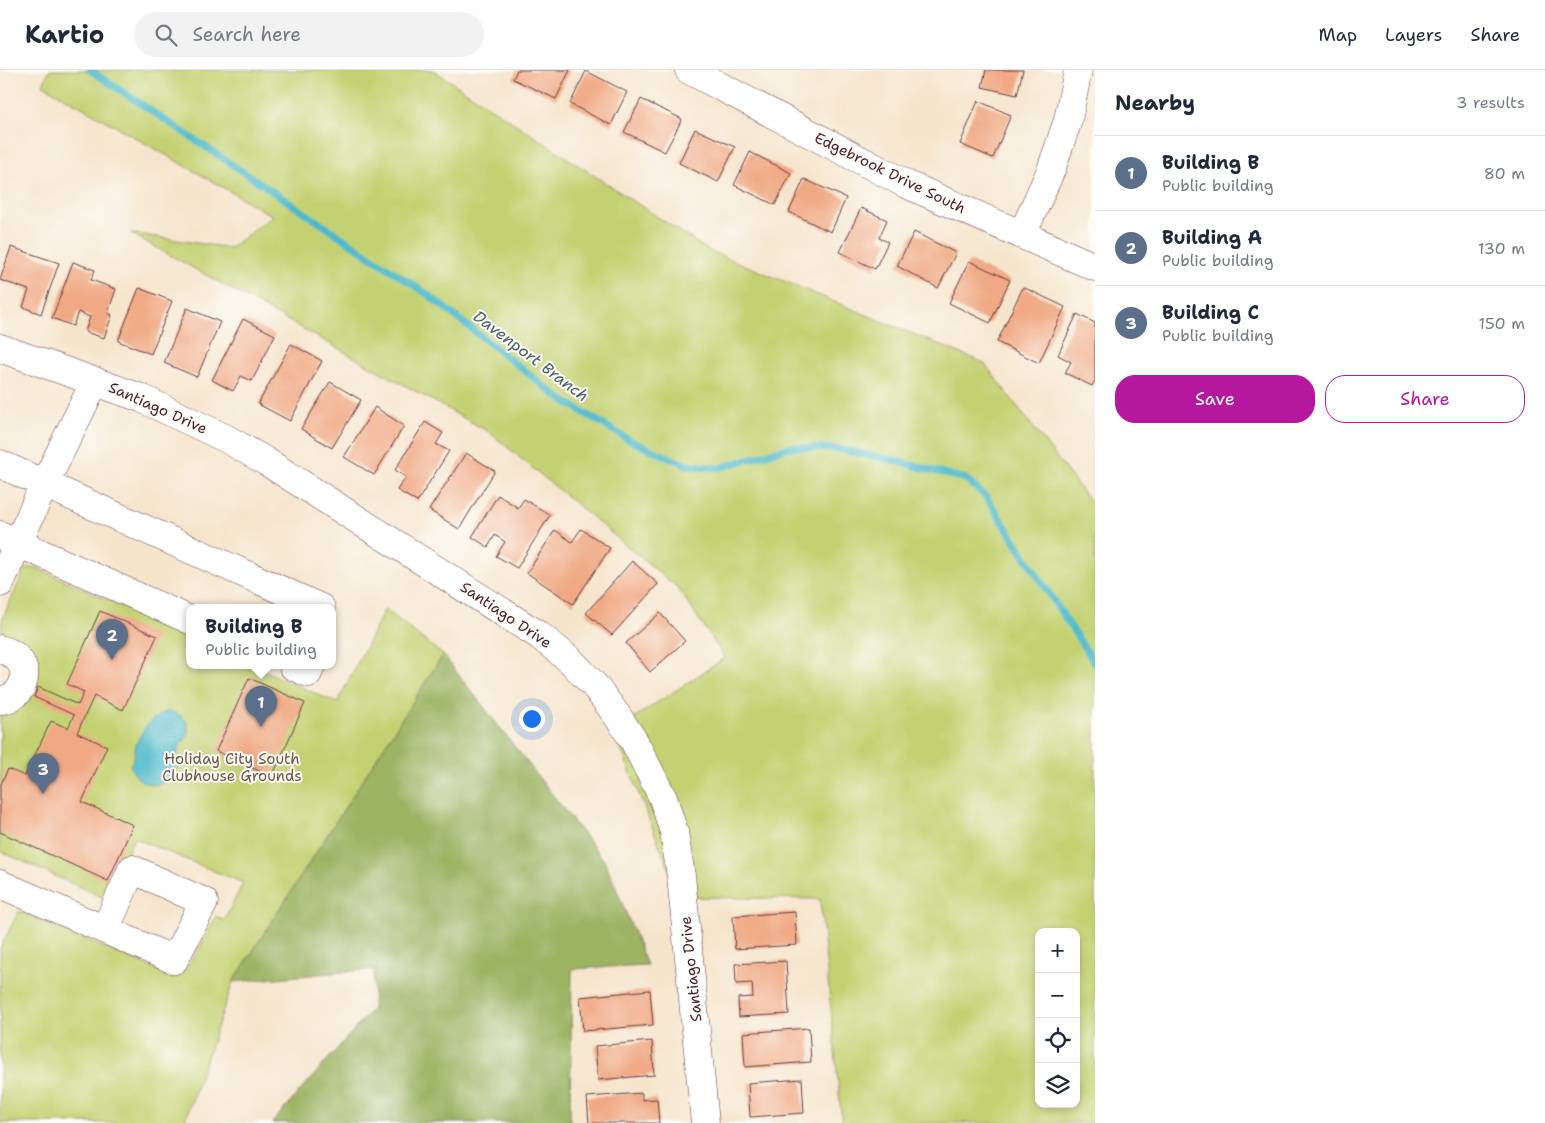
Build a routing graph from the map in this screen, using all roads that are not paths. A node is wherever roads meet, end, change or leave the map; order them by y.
1 (689, 70) edge
2 (1078, 70) edge
3 (1022, 235) junction
4 (1095, 267) edge
5 (0, 348) edge
6 (96, 381) junction
7 (0, 464) edge
8 (45, 483) junction
9 (9, 539) edge
10 (0, 583) edge
11 (312, 604) edge
12 (186, 618) edge
13 (0, 649) edge
14 (299, 669) edge
15 (310, 669) edge
16 (0, 700) edge
17 (0, 884) edge
18 (105, 930) dead end
19 (705, 1123) edge

1 - 3 street, Edgebrook Drive South
2 - 3 street
3 - 4 street, Edgebrook Drive South
5 - 6 street, Santiago Drive
6 - 8 street
6 - 19 street, Santiago Drive
7 - 8 street
8 - 9 street
8 - 11 street
9 - 10 street
9 - 12 street
13 - 16 street
14 - 15 street
17 - 18 street

